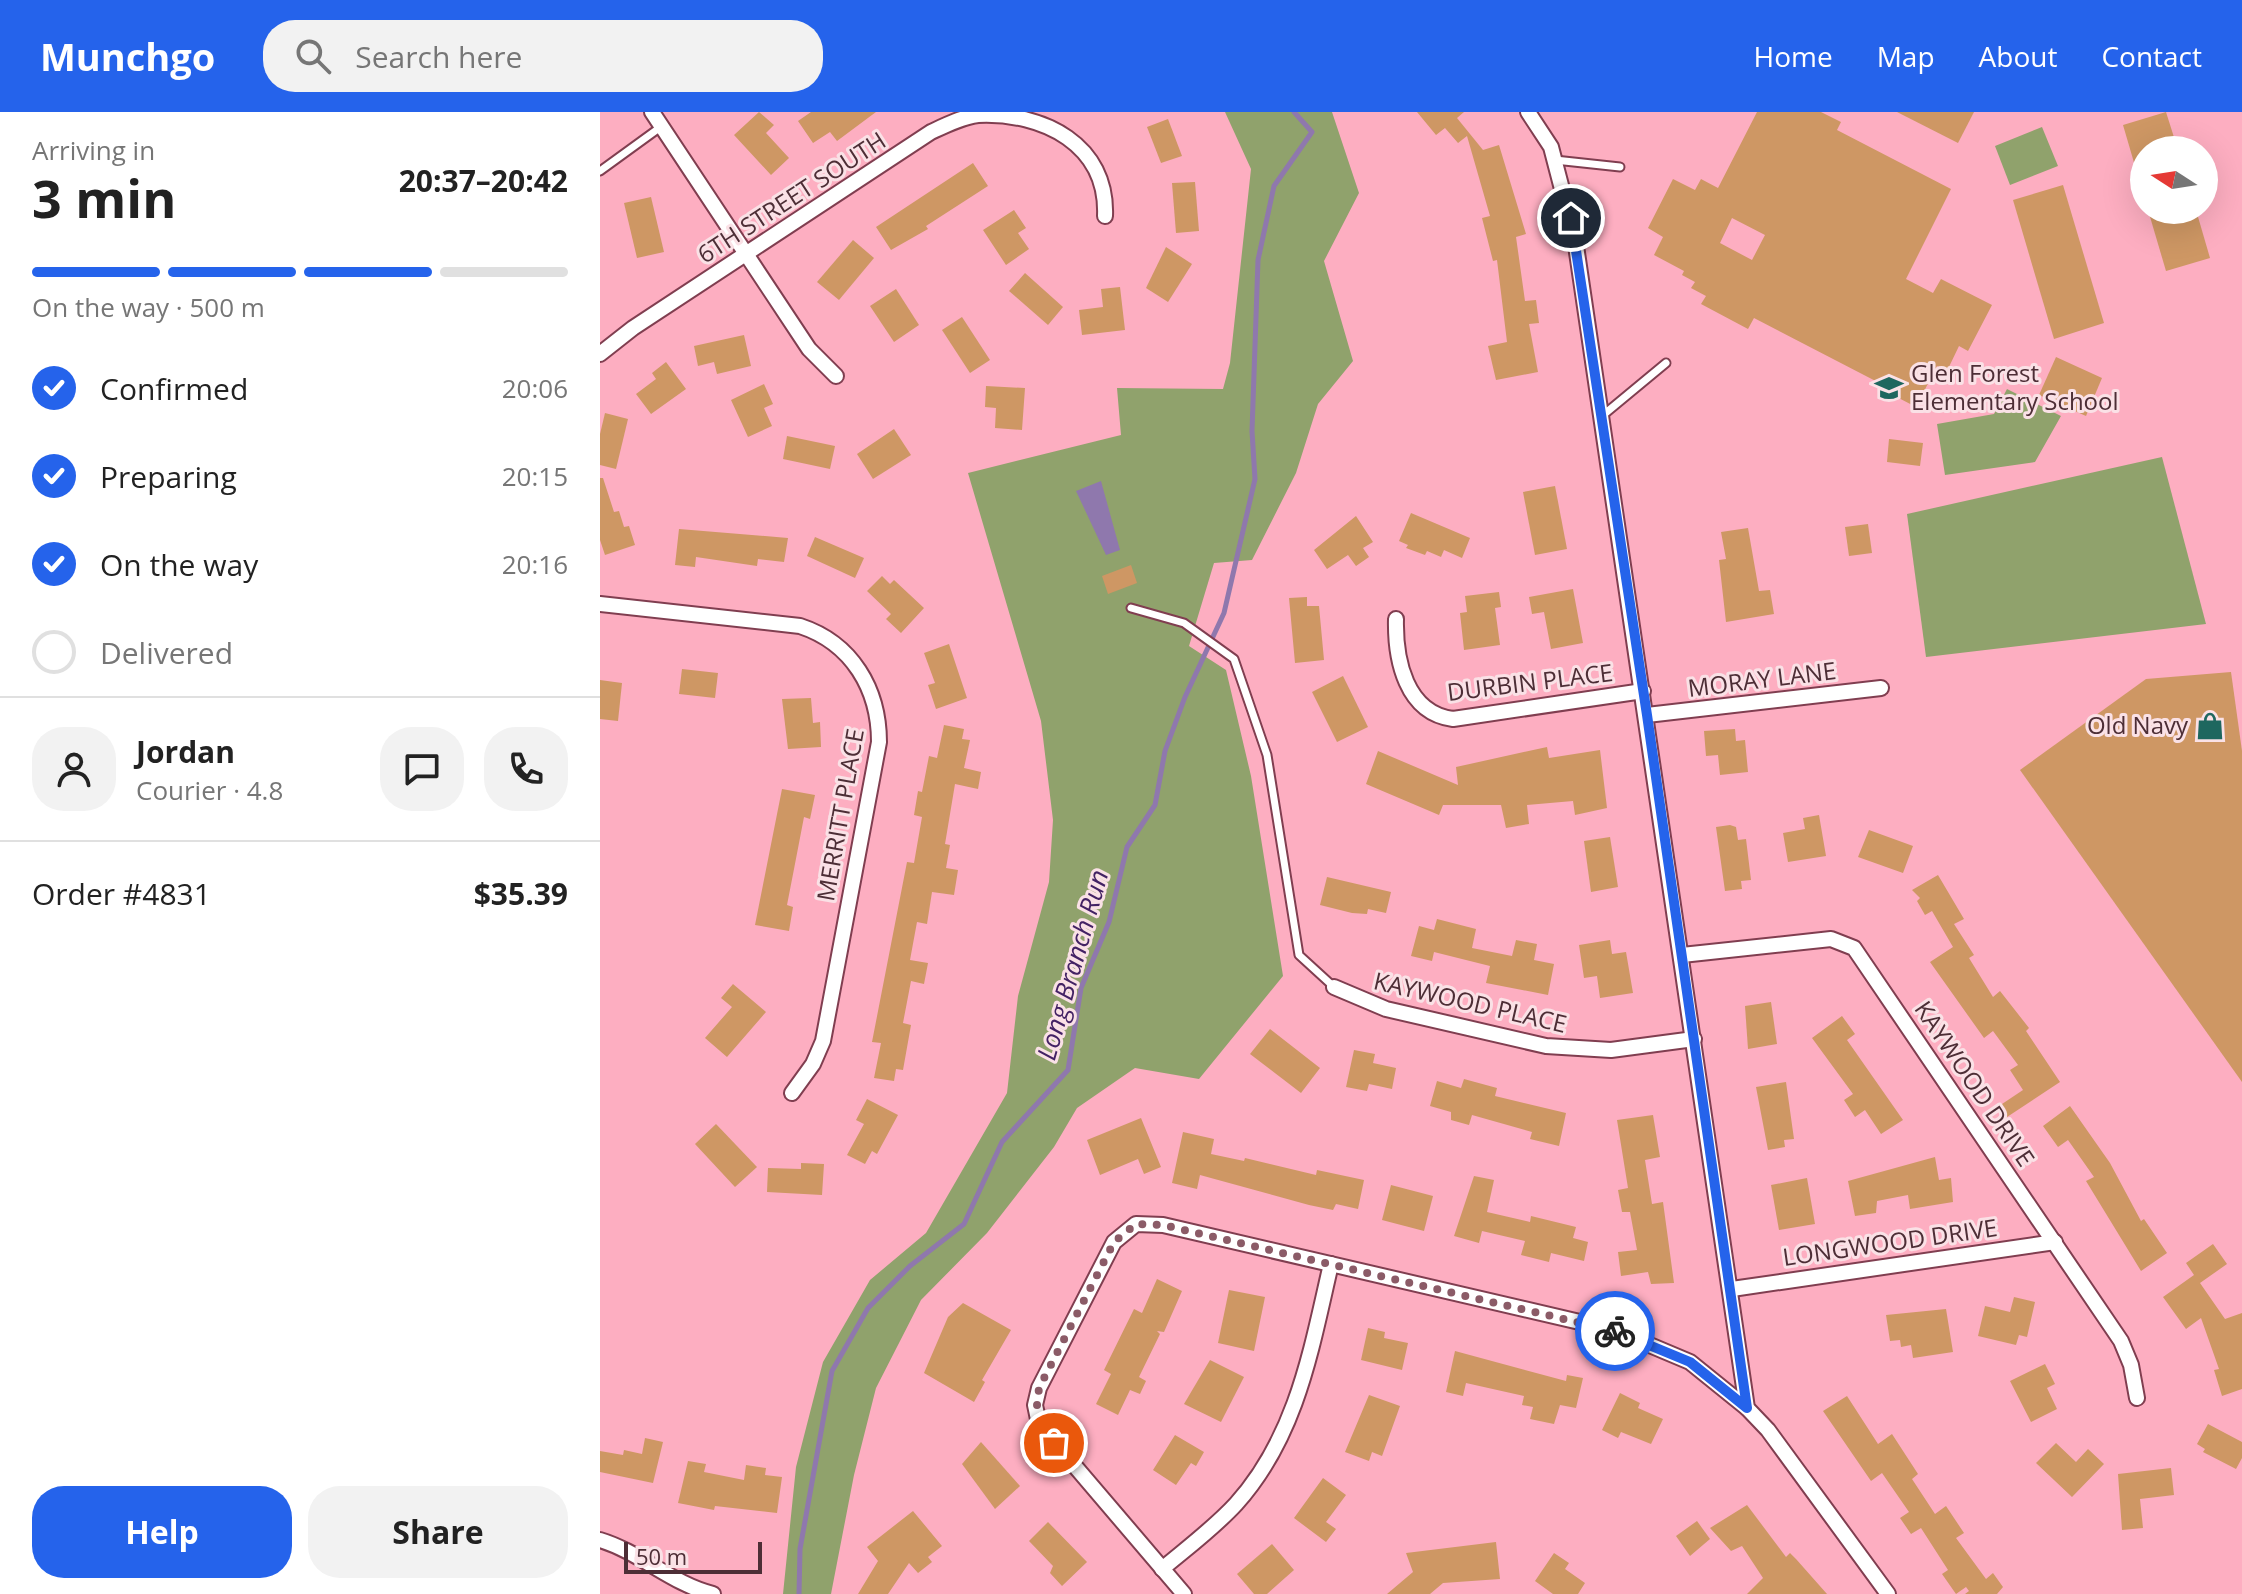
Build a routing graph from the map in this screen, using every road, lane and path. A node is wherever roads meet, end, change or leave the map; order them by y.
1 (1528, 112) edge
2 (658, 117) edge
3 (1555, 160) junction
4 (1620, 167) dead end
5 (600, 171) edge
6 (1105, 216) dead end
7 (747, 254) junction
8 (600, 354) edge
9 (1666, 363) dead end
10 (836, 376) dead end
11 (1602, 416) junction
12 (600, 604) edge
13 (1131, 608) dead end
14 (1396, 619) dead end
15 (1881, 688) dead end
16 (1643, 691) junction
17 (1647, 715) junction
18 (1850, 926) dead end
19 (1844, 942) junction
20 (1682, 955) junction
21 (1334, 987) joint
22 (1694, 1039) junction
23 (792, 1093) dead end
24 (2055, 1242) junction
25 (1331, 1264) junction
26 (1732, 1289) junction
27 (2137, 1398) dead end
28 (1747, 1408) junction
29 (600, 1540) edge
30 (1162, 1569) junction
31 (713, 1594) edge
32 (1184, 1594) edge
33 (1888, 1594) edge

1 - 3 street
2 - 5 lane
2 - 7 street
3 - 4 lane
3 - 11 street
6 - 7 street, 6TH STREET SOUTH
7 - 8 street, 6TH STREET SOUTH
7 - 10 street
9 - 11 lane
11 - 16 street
12 - 23 street, MERRITT PLACE
13 - 21 lane
14 - 16 street, DURBIN PLACE
15 - 17 street, MORAY LANE
16 - 17 street
17 - 20 street
18 - 19 street
19 - 20 street
19 - 24 street, KAYWOOD DRIVE
20 - 22 street
21 - 22 street, KAYWOOD PLACE
22 - 26 street
24 - 26 street, LONGWOOD DRIVE
24 - 27 street, KAYWOOD DRIVE
25 - 28 street
25 - 30 street
25 - 30 street
26 - 28 street
28 - 33 street
29 - 31 street
30 - 32 street

